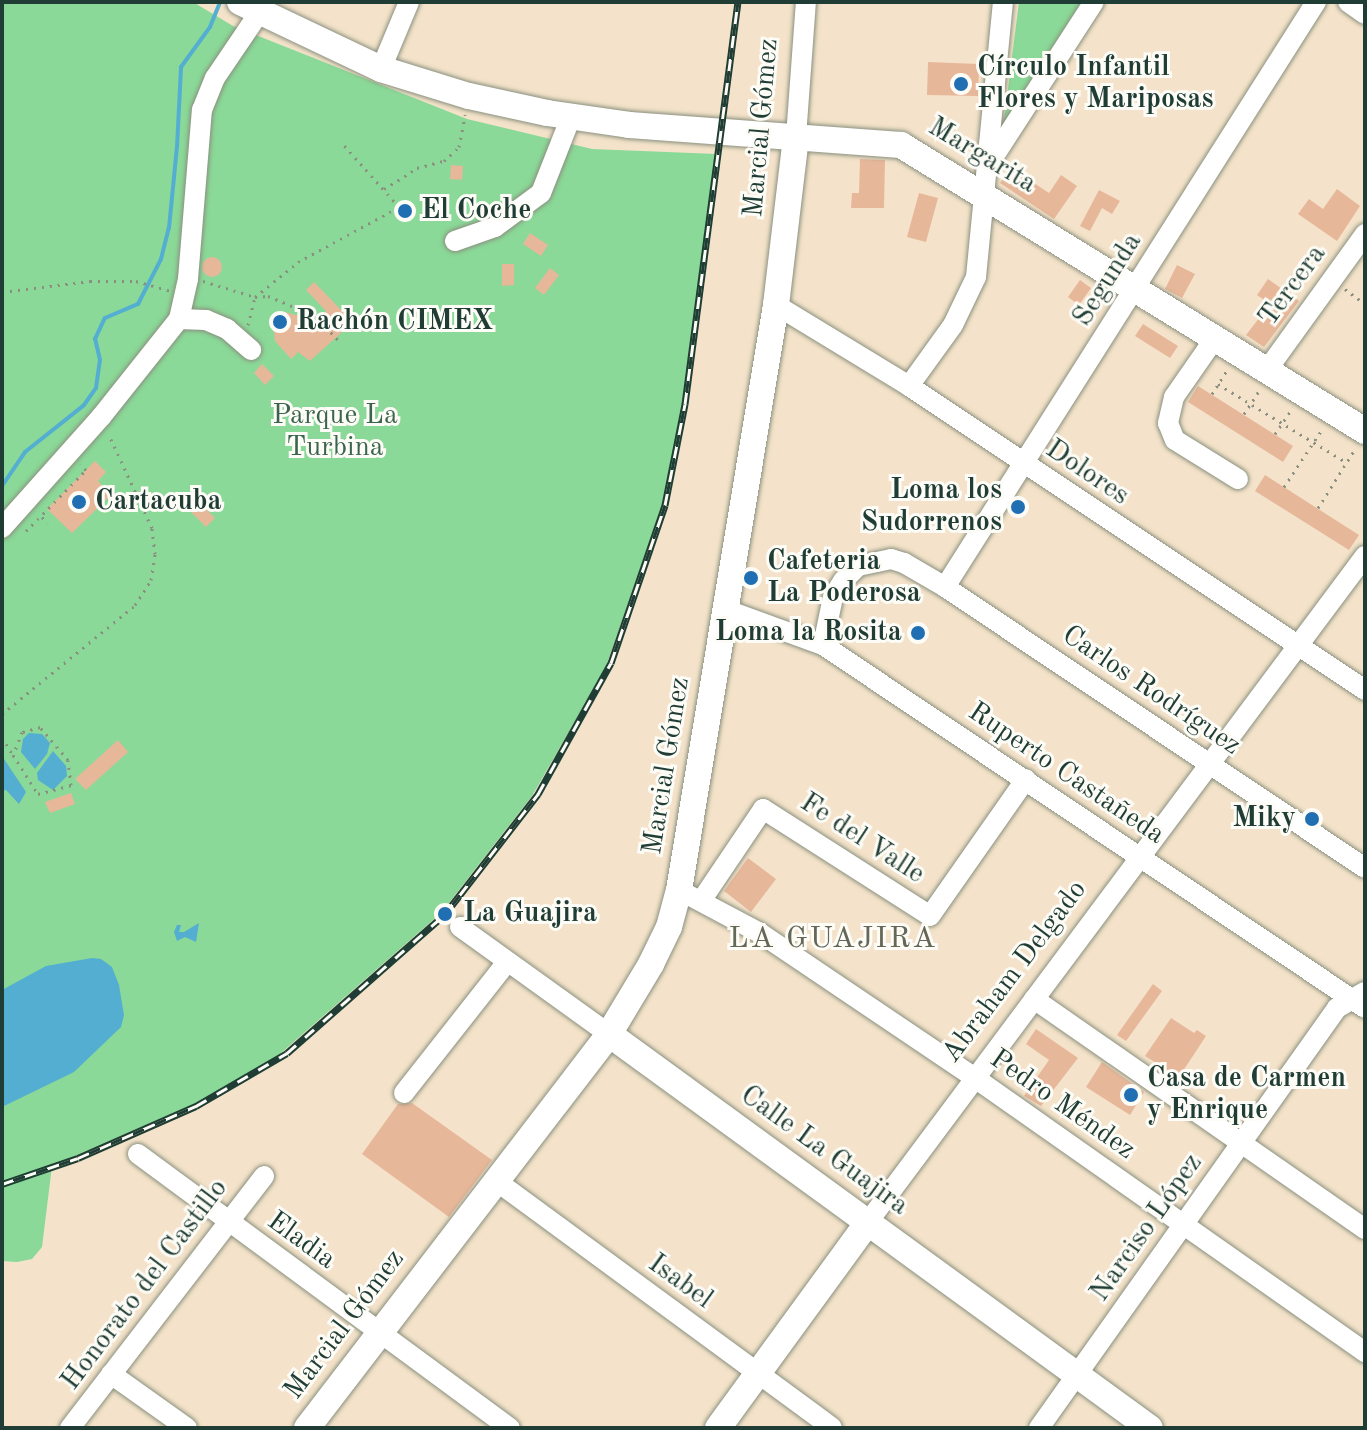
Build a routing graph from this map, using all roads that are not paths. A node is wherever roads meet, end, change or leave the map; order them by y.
1 (409, 2) edge
2 (806, 2) edge
3 (1003, 2) edge
4 (1094, 2) edge
5 (1316, 2) edge
6 (1348, 2) edge
7 (250, 8) edge
8 (1365, 14) edge
9 (381, 69) junction
10 (571, 117) junction
11 (796, 137) junction
12 (987, 167) junction
13 (984, 193) junction
14 (1365, 234) edge
15 (455, 241) dead end
16 (1135, 290) junction
17 (776, 305) junction
18 (179, 319) junction
19 (1215, 338) junction
20 (249, 340) road end
21 (1269, 371) junction
22 (909, 386) junction
23 (1363, 435) edge
24 (1024, 464) junction
25 (1238, 479) dead end
26 (2, 528) edge
27 (1365, 556) edge
28 (1357, 583) edge
29 (945, 587) junction
30 (724, 609) junction
31 (823, 645) junction
32 (1298, 646) junction
33 (1365, 690) edge
34 (1210, 764) junction
35 (1026, 779) junction
36 (1139, 858) junction
37 (1365, 868) edge
38 (690, 896) junction
39 (460, 927) dead end
40 (507, 962) junction
41 (1034, 999) junction
42 (1360, 999) edge
43 (609, 1034) junction
44 (975, 1078) junction
45 (404, 1093) dead end
46 (1241, 1143) junction
47 (138, 1154) dead end
48 (264, 1176) dead end
49 (495, 1180) junction
50 (868, 1222) junction
51 (227, 1223) junction
52 (1184, 1225) junction
53 (1365, 1229) edge
54 (380, 1332) junction
55 (1365, 1352) edge
56 (111, 1374) junction
57 (758, 1375) junction
58 (1078, 1375) junction
59 (70, 1428) edge
60 (187, 1428) edge
61 (307, 1428) edge
62 (510, 1428) edge
63 (718, 1428) edge
64 (832, 1428) edge
65 (1039, 1428) edge
66 (1150, 1428) edge

1 - 9 street
2 - 11 street, Marcial Gómez
3 - 12 street
4 - 12 street
5 - 16 street, Segunda
6 - 8 street
7 - 9 main road, Margarita
7 - 18 street
9 - 10 main road, Margarita
10 - 11 main road, Margarita
10 - 15 street
11 - 13 main road, Margarita
11 - 17 main road, Marcial Gómez
12 - 13 street
13 - 16 main road, Margarita
13 - 22 street
14 - 21 street, Tercera
16 - 19 main road, Margarita
16 - 24 street, Segunda
17 - 22 street, Dolores
17 - 30 main road, Marcial Gómez
18 - 20 street
18 - 26 street
19 - 21 main road, Margarita
19 - 25 street
21 - 23 main road, Margarita
22 - 24 street, Dolores
24 - 29 street, Segunda
24 - 32 street, Dolores
27 - 28 street, Abraham Delgado
28 - 32 street, Abraham Delgado
29 - 31 street, Carlos Rodríguez
29 - 34 street, Carlos Rodríguez
30 - 31 street, Ruperto Castañeda
30 - 38 main road, Marcial Gómez
31 - 35 street, Ruperto Castañeda
32 - 33 street, Dolores
32 - 34 street, Abraham Delgado
34 - 36 street, Abraham Delgado
34 - 37 street, Carlos Rodríguez
35 - 36 street, Ruperto Castañeda
35 - 38 street, Fe del Valle
36 - 41 street, Abraham Delgado
36 - 42 street, Ruperto Castañeda
38 - 43 main road, Marcial Gómez
38 - 44 street, Pedro Méndez
39 - 40 street, Calle La Guajira
40 - 43 street, Calle La Guajira
40 - 45 street
41 - 44 street, Abraham Delgado
41 - 46 street
42 - 46 street, Narciso López
43 - 49 main road, Marcial Gómez
43 - 50 main road, Calle La Guajira
44 - 50 street, Abraham Delgado
44 - 52 street, Pedro Méndez
46 - 52 street, Narciso López
46 - 53 street
47 - 51 street, Eladia
48 - 51 street, Honorato del Castillo
49 - 54 main road, Marcial Gómez
49 - 57 street, Isabel
50 - 57 main road, Abraham Delgado
50 - 58 main road, Calle La Guajira
51 - 54 street, Eladia
51 - 56 street, Honorato del Castillo
52 - 55 street, Pedro Méndez
52 - 58 street, Narciso López
54 - 61 main road, Marcial Gómez
54 - 62 street, Eladia
56 - 59 street, Honorato del Castillo
56 - 60 street
57 - 63 main road, Abraham Delgado
57 - 64 street, Isabel
58 - 65 street, Narciso López
58 - 66 main road, Calle La Guajira

